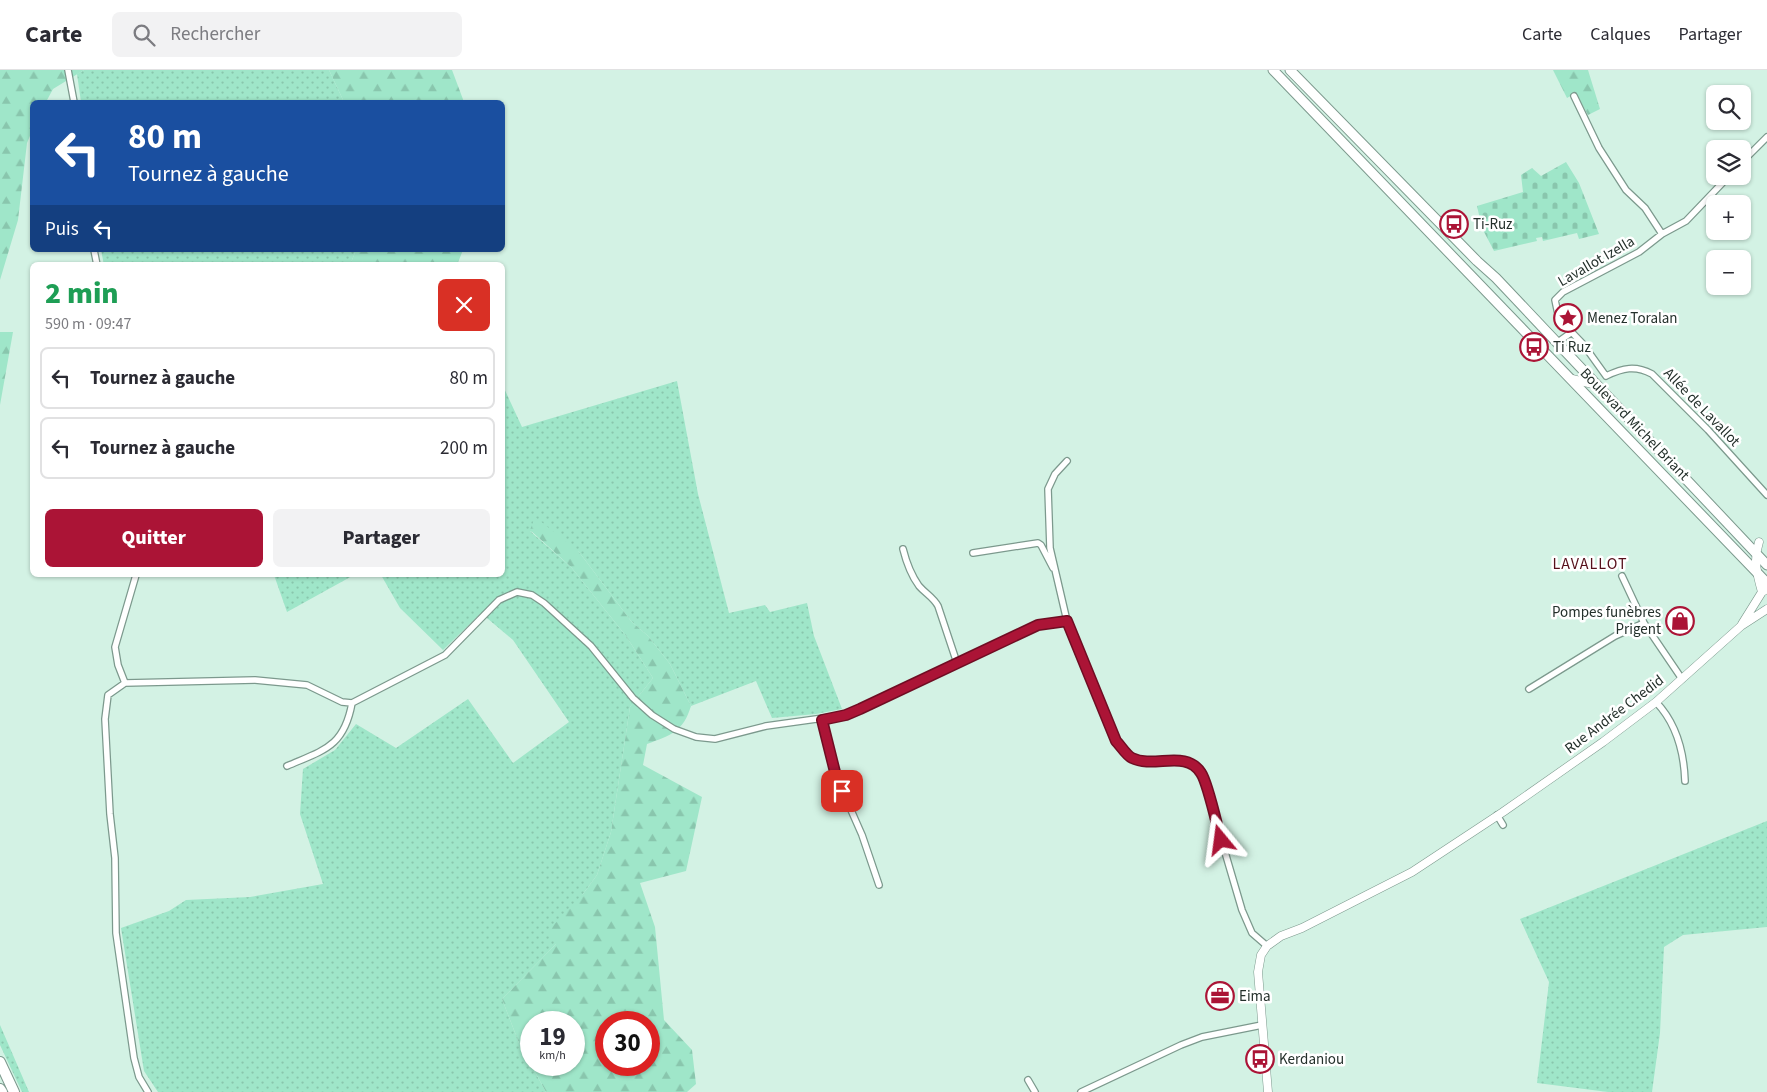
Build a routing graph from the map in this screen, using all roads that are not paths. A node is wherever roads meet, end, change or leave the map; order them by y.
1 (68, 70) edge
2 (1273, 70) edge
3 (1290, 70) edge
4 (1574, 96) dead end
5 (74, 100) edge
6 (1767, 137) edge
7 (1751, 153) edge
8 (1720, 185) edge
9 (1662, 234) junction
10 (1572, 332) junction
11 (1558, 342) junction
12 (1606, 376) junction
13 (1572, 379) junction
14 (1599, 386) junction
15 (1067, 461) dead end
16 (1767, 495) edge
17 (1767, 538) edge
18 (1746, 542) junction
19 (1759, 542) junction
20 (903, 549) dead end
21 (973, 552) dead end
22 (1756, 553) junction
23 (1767, 565) edge
24 (1056, 571) junction
25 (1756, 572) junction
26 (1622, 576) dead end
27 (135, 577) edge
28 (1765, 588) edge
29 (1767, 609) edge
30 (1067, 621) junction
31 (1644, 623) junction
32 (1741, 626) junction
33 (957, 663) junction
34 (1682, 679) junction
35 (126, 682) junction
36 (1529, 690) dead end
37 (352, 702) junction
38 (1656, 702) junction
39 (822, 720) junction
40 (287, 766) dead end
41 (1685, 781) dead end
42 (1497, 815) junction
43 (1503, 826) dead end
44 (879, 885) dead end
45 (1267, 946) junction
46 (1262, 1025) junction
47 (0, 1062) edge
48 (1028, 1080) dead end
49 (0, 1088) edge
50 (2, 1092) edge
51 (14, 1092) edge
52 (148, 1092) edge
53 (1034, 1092) edge
54 (1081, 1092) edge
55 (1268, 1092) edge

1 - 5 street
2 - 13 main road, Boulevard Michel Briant
3 - 11 main road, Boulevard Michel Briant
4 - 9 street
6 - 7 street
8 - 9 street, Lavallot Izella
9 - 10 street, Lavallot Izella
10 - 11 street
10 - 12 street, Lavallot Izella
11 - 14 main road, Boulevard Michel Briant
12 - 14 street
12 - 16 street, Allée de Lavallot
13 - 14 street
13 - 25 main road, Boulevard Michel Briant
14 - 18 main road, Boulevard Michel Briant
15 - 24 street
17 - 19 street
18 - 19 street
18 - 22 main road, Boulevard Michel Briant
19 - 22 street
20 - 33 street
21 - 24 street
22 - 23 main road, Boulevard Michel Briant
22 - 25 street
24 - 30 street
25 - 28 main road, Boulevard Michel Briant
26 - 31 street
27 - 35 street
28 - 32 street, Rue Andrée Chedid
29 - 32 street, Rue Andrée Chedid
30 - 33 street
30 - 45 street
31 - 34 street
31 - 36 street
32 - 34 street, Rue Andrée Chedid
33 - 39 street
34 - 38 street, Rue Andrée Chedid
35 - 37 street
35 - 52 street
37 - 39 street
37 - 40 street
38 - 41 street
38 - 42 street, Rue Andrée Chedid
39 - 44 street
42 - 43 street
42 - 45 street, Rue Andrée Chedid
45 - 46 street
46 - 54 street
46 - 55 street
47 - 51 highway
48 - 53 street
49 - 50 highway

